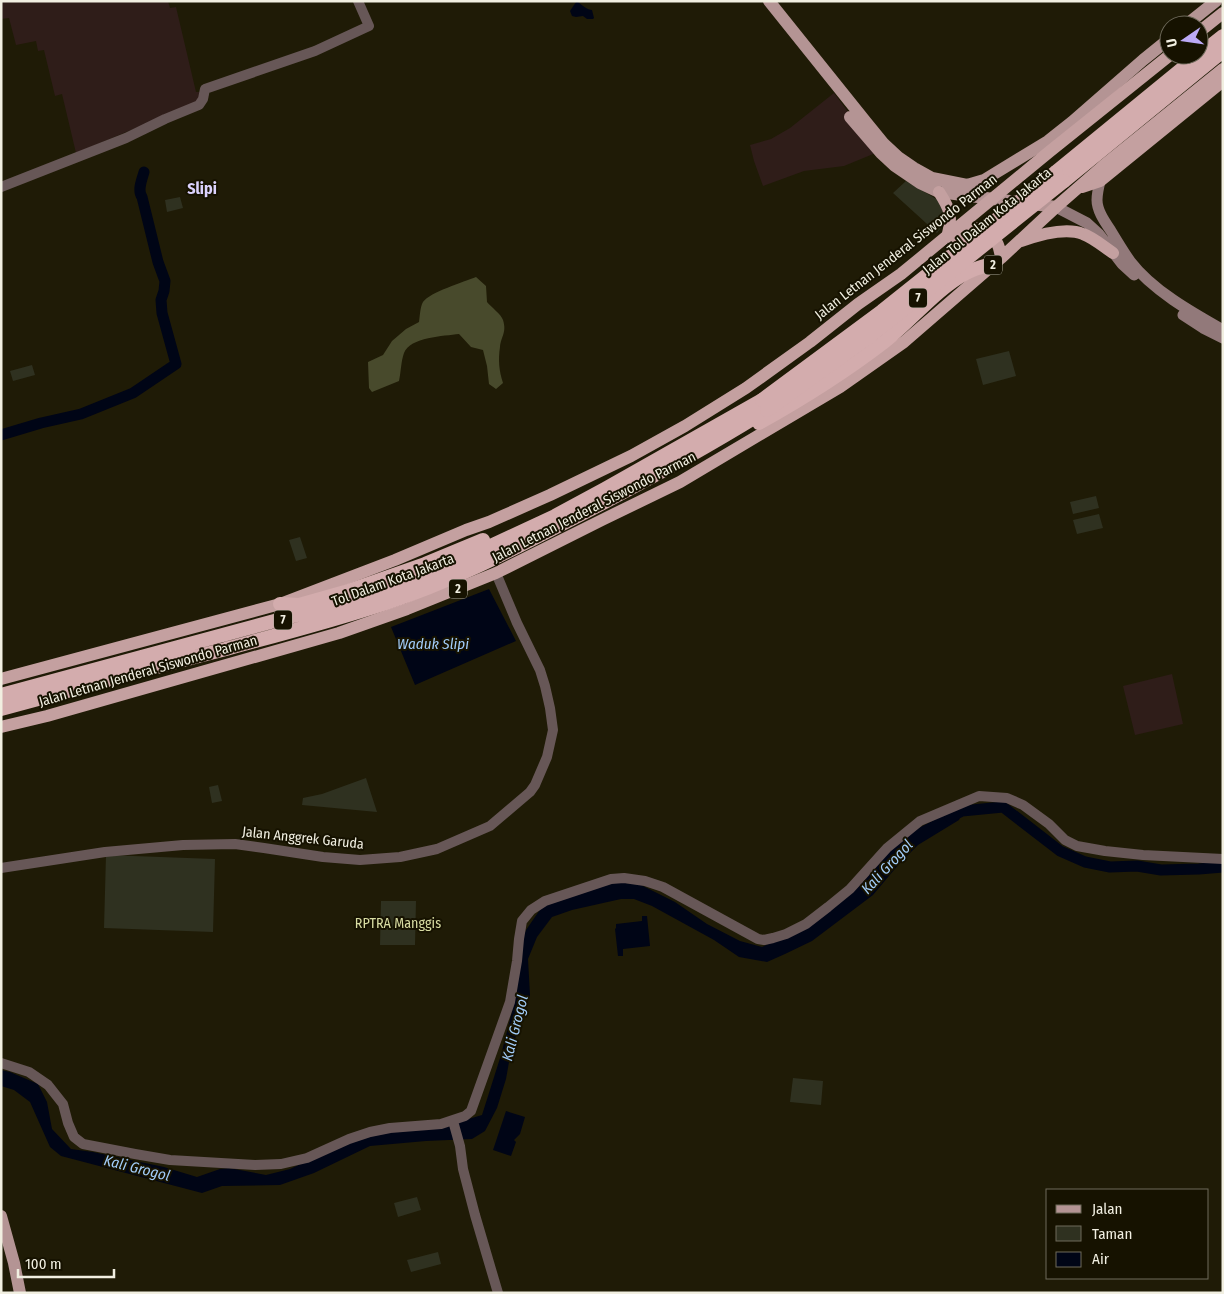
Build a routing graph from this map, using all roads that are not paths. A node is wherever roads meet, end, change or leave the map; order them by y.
1 (358, 1) edge
2 (758, 1) edge
3 (769, 1) edge
4 (1216, 1) edge
5 (1223, 13) edge
6 (1198, 15) edge
7 (1209, 24) edge
8 (1223, 36) edge
9 (1159, 47) edge
10 (1209, 47) edge
11 (1223, 51) edge
12 (1159, 64) edge
13 (1187, 65) edge
14 (1223, 69) edge
15 (1223, 81) edge
16 (1065, 133) junction
17 (1049, 152) junction
18 (1103, 166) junction
19 (1100, 181) junction
20 (1, 187) edge
21 (1079, 188) junction
22 (939, 192) junction
23 (992, 199) junction
24 (1056, 207) junction
25 (947, 237) junction
26 (1018, 242) junction
27 (933, 248) junction
28 (1113, 253) junction
29 (998, 261) junction
30 (1187, 313) junction
31 (1205, 324) junction
32 (1223, 330) edge
33 (1223, 338) edge
34 (764, 405) junction
35 (732, 431) junction
36 (554, 516) junction
37 (496, 573) junction
38 (280, 604) junction
39 (131, 675) junction
40 (1, 679) edge
41 (1, 695) edge
42 (1, 709) edge
43 (1, 718) edge
44 (1, 727) edge
45 (1223, 859) edge
46 (1, 868) edge
47 (1, 1063) edge
48 (454, 1122) junction
49 (1, 1216) edge
50 (1, 1248) edge
51 (11, 1293) edge
52 (20, 1293) edge
53 (498, 1293) edge

1 - 20 street
2 - 22 main road
3 - 16 main road
4 - 6 main road
5 - 7 highway
8 - 10 highway, Jalan Tol Dalam Kota Jakarta / 7
9 - 16 main road
11 - 34 highway, Jalan Tol Dalam Kota Jakarta / 7, bridge
12 - 16 highway, Jalan Letnan Jenderal Siswondo Parman
13 - 34 highway, Jalan Tol Dalam Kota Jakarta / 7, bridge
14 - 18 highway, Jalan Letnan Jenderal Siswondo Parman / 2
15 - 19 highway
16 - 17 highway, Jalan Letnan Jenderal Siswondo Parman
17 - 23 highway, Jalan Letnan Jenderal Siswondo Parman
17 - 24 highway
18 - 19 main road
18 - 21 highway, Jalan Letnan Jenderal Siswondo Parman / 2
19 - 21 highway
19 - 30 main road
21 - 24 highway, Jalan Letnan Jenderal Siswondo Parman / 2
22 - 23 main road
22 - 25 highway
23 - 24 main road
23 - 25 highway, Jalan Letnan Jenderal Siswondo Parman
24 - 26 highway, Jalan Letnan Jenderal Siswondo Parman / 2
24 - 28 main road
25 - 27 highway, Jalan Letnan Jenderal Siswondo Parman
26 - 28 highway
26 - 29 highway, Jalan Letnan Jenderal Siswondo Parman / 2
27 - 29 highway
27 - 38 highway, Jalan Letnan Jenderal Siswondo Parman
28 - 30 main road
29 - 35 highway
29 - 37 highway, Jalan Letnan Jenderal Siswondo Parman / 2
30 - 31 main road
31 - 32 main road
31 - 33 main road
34 - 35 highway, Tol Dalam Kota Jakarta / 7
34 - 36 highway, Tol Dalam Kota Jakarta / 7
35 - 39 highway, Tol Dalam Kota Jakarta / 7
36 - 38 highway
36 - 41 highway, Tol Dalam Kota Jakarta / 7
37 - 44 highway, Jalan Letnan Jenderal Siswondo Parman / 2
37 - 46 street, Jalan Anggrek Garuda
38 - 40 highway, Jalan Letnan Jenderal Siswondo Parman
39 - 42 highway, Tol Dalam Kota Jakarta / 7
39 - 43 highway
45 - 48 street
47 - 48 street
48 - 53 street
49 - 52 main road
50 - 51 main road

